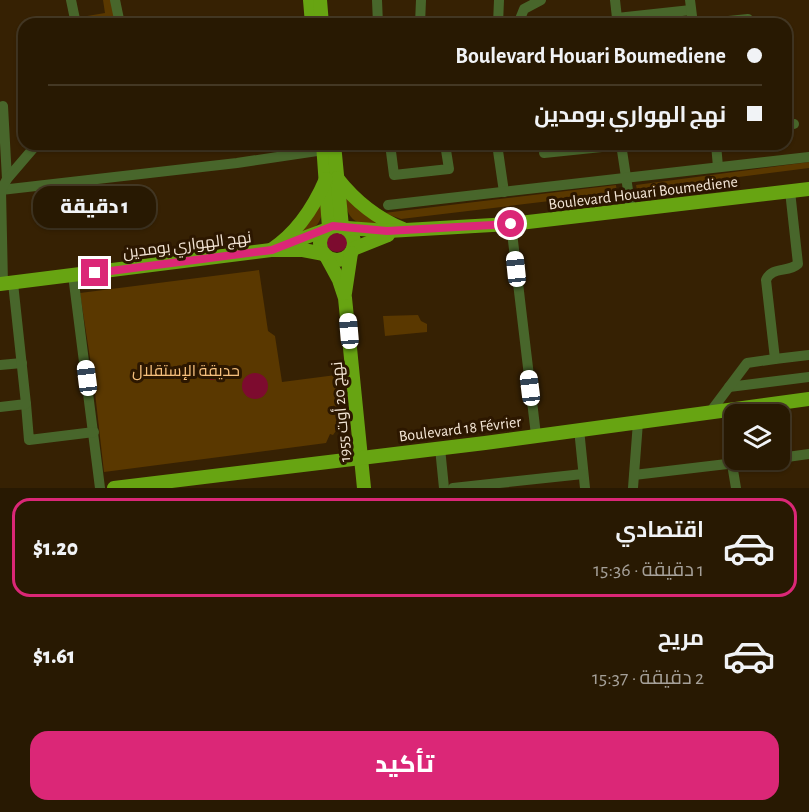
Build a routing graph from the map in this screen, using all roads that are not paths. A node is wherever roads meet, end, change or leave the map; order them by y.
1 (71, 0) edge
2 (115, 0) edge
3 (310, 0) edge
4 (320, 0) edge
5 (376, 0) edge
6 (421, 0) edge
7 (499, 0) edge
8 (541, 0) edge
9 (615, 0) edge
10 (691, 5) edge
11 (75, 18) edge
12 (119, 18) edge
13 (312, 18) edge
14 (322, 18) edge
15 (378, 18) edge
16 (420, 18) edge
17 (498, 18) edge
18 (520, 18) edge
19 (617, 18) edge
20 (631, 18) edge
21 (0, 107) edge
22 (32, 150) edge
23 (306, 150) edge
24 (327, 150) edge
25 (391, 150) edge
26 (446, 150) edge
27 (498, 150) edge
28 (570, 150) edge
29 (622, 150) edge
30 (717, 150) edge
31 (544, 153) dead end
32 (809, 157) edge
33 (718, 167) junction
34 (7, 178) junction
35 (626, 178) junction
36 (331, 179) junction
37 (809, 189) edge
38 (1, 190) edge
39 (790, 191) junction
40 (504, 192) junction
41 (388, 205) dead end
42 (631, 210) junction
43 (511, 224) junction
44 (336, 228) junction
45 (408, 231) junction
46 (272, 250) junction
47 (352, 251) junction
48 (325, 255) junction
49 (73, 275) junction
50 (5, 284) edge
51 (345, 298) junction
52 (809, 355) edge
53 (775, 359) junction
54 (22, 363) junction
55 (0, 365) edge
56 (809, 376) edge
57 (729, 387) junction
58 (809, 399) edge
59 (26, 404) junction
60 (0, 407) edge
61 (711, 411) junction
62 (638, 422) junction
63 (579, 429) junction
64 (94, 432) junction
65 (536, 435) junction
66 (440, 448) junction
67 (809, 454) edge
68 (362, 456) junction
69 (790, 457) edge
70 (724, 465) edge
71 (733, 470) edge
72 (583, 474) junction
73 (634, 475) junction
74 (100, 488) edge
75 (114, 488) edge
76 (364, 488) edge
77 (444, 488) edge
78 (453, 488) edge
79 (585, 488) edge
80 (633, 488) edge
81 (736, 488) edge

1 - 11 street
2 - 12 street
3 - 13 main road
4 - 14 main road
5 - 15 street
6 - 16 street
7 - 17 street
8 - 18 street
9 - 19 street
10 - 20 street
21 - 34 street
22 - 34 street
23 - 38 street
24 - 36 main road
25 - 26 street
27 - 40 street
28 - 31 street
29 - 35 street
30 - 33 street
32 - 33 street
33 - 35 street
34 - 38 street
35 - 40 street
35 - 42 street
36 - 44 main road
36 - 45 main road
36 - 46 main road
37 - 39 main road, Boulevard Houari Boumediene
38 - 50 street
39 - 42 main road, Boulevard Houari Boumediene
39 - 53 street
40 - 41 street
42 - 43 main road, Boulevard Houari Boumediene
43 - 45 main road, Boulevard Houari Boumediene
43 - 65 street
44 - 45 main road, Boulevard Houari Boumediene
44 - 46 main road, نهج الهواري بومدين
44 - 47 main road
44 - 48 main road
45 - 47 main road, Boulevard Houari Boumediene
46 - 48 main road, نهج الهواري بومدين
46 - 49 main road, نهج الهواري بومدين
47 - 48 main road
47 - 51 main road, نهج 20 أوت 1955
48 - 51 main road, نهج 20 أوت 1955
49 - 50 main road, نهج الهواري بومدين
49 - 64 street
50 - 54 street
51 - 68 main road, نهج 20 أوت 1955
52 - 53 street
53 - 57 street
54 - 55 street
54 - 59 street
56 - 57 street
57 - 61 street
58 - 61 main road, Boulevard 18 Février
59 - 60 street
59 - 64 street
61 - 62 main road, Boulevard 18 Février
62 - 63 main road, Boulevard 18 Février
62 - 73 street
63 - 65 main road, Boulevard 18 Février
63 - 72 street
64 - 74 street
65 - 66 main road, Boulevard 18 Février
66 - 68 main road, Boulevard 18 Février
66 - 77 street
67 - 69 street
68 - 75 main road, Boulevard 18 Février
68 - 76 main road, نهج 20 أوت 1955
70 - 73 street
71 - 81 street
72 - 78 street
72 - 79 street
73 - 80 street

